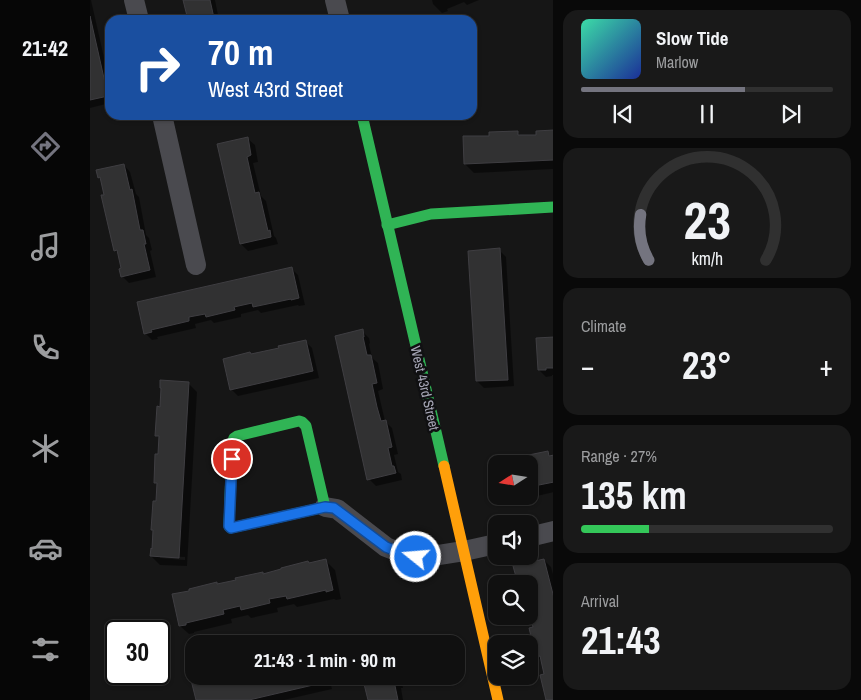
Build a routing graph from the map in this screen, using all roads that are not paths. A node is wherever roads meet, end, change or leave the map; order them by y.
1 (134, 0) edge
2 (335, 0) edge
3 (138, 15) edge
4 (339, 15) edge
5 (169, 120) edge
6 (363, 120) edge
7 (553, 206) edge
8 (387, 224) junction
9 (196, 265) dead end
10 (325, 507) junction
11 (553, 531) edge
12 (538, 535) edge
13 (488, 546) edge
14 (464, 552) junction
15 (498, 700) edge

1 - 3 street
2 - 4 street
5 - 9 street
6 - 8 street, West 43rd Street
7 - 8 street
8 - 14 street, West 43rd Street
10 - 10 street
10 - 14 street
11 - 12 street
13 - 14 street
14 - 15 street, West 43rd Street

